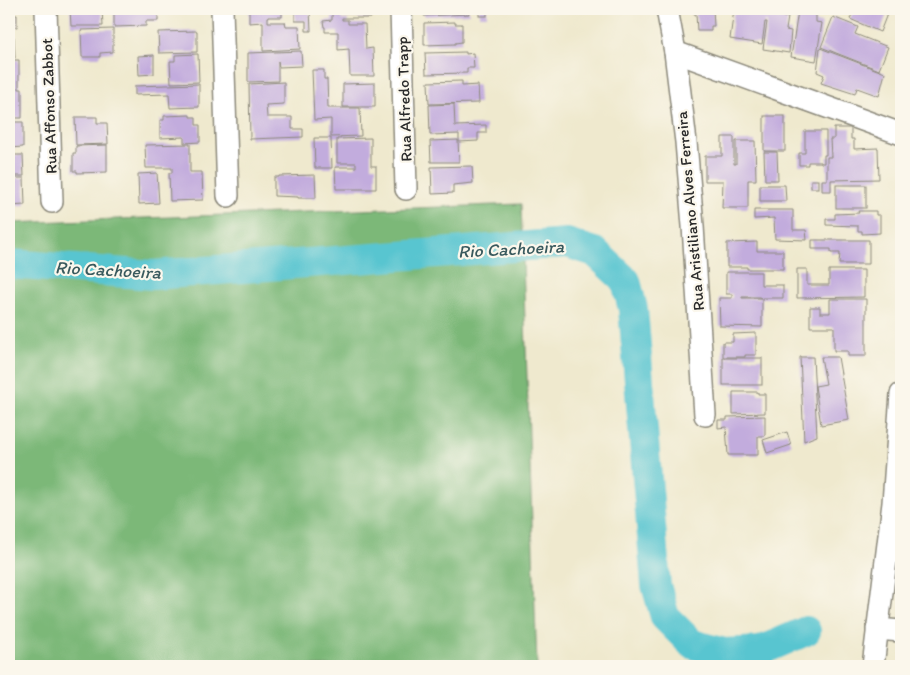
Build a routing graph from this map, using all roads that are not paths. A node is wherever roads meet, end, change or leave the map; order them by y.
1 (46, 9) edge
2 (222, 9) edge
3 (401, 9) edge
4 (667, 9) edge
5 (675, 52) junction
6 (901, 134) edge
7 (406, 189) dead end
8 (228, 196) dead end
9 (52, 202) dead end
10 (901, 394) edge
11 (705, 414) dead end
12 (876, 628) junction
13 (901, 631) edge
14 (873, 666) edge

1 - 9 street, Rua Affonso Zabbot
2 - 8 street
3 - 7 street, Rua Alfredo Trapp
4 - 5 street, Rua Aristiliano Alves Ferreira
5 - 6 street
5 - 11 street, Rua Aristiliano Alves Ferreira
10 - 12 street
12 - 13 street
12 - 14 street

